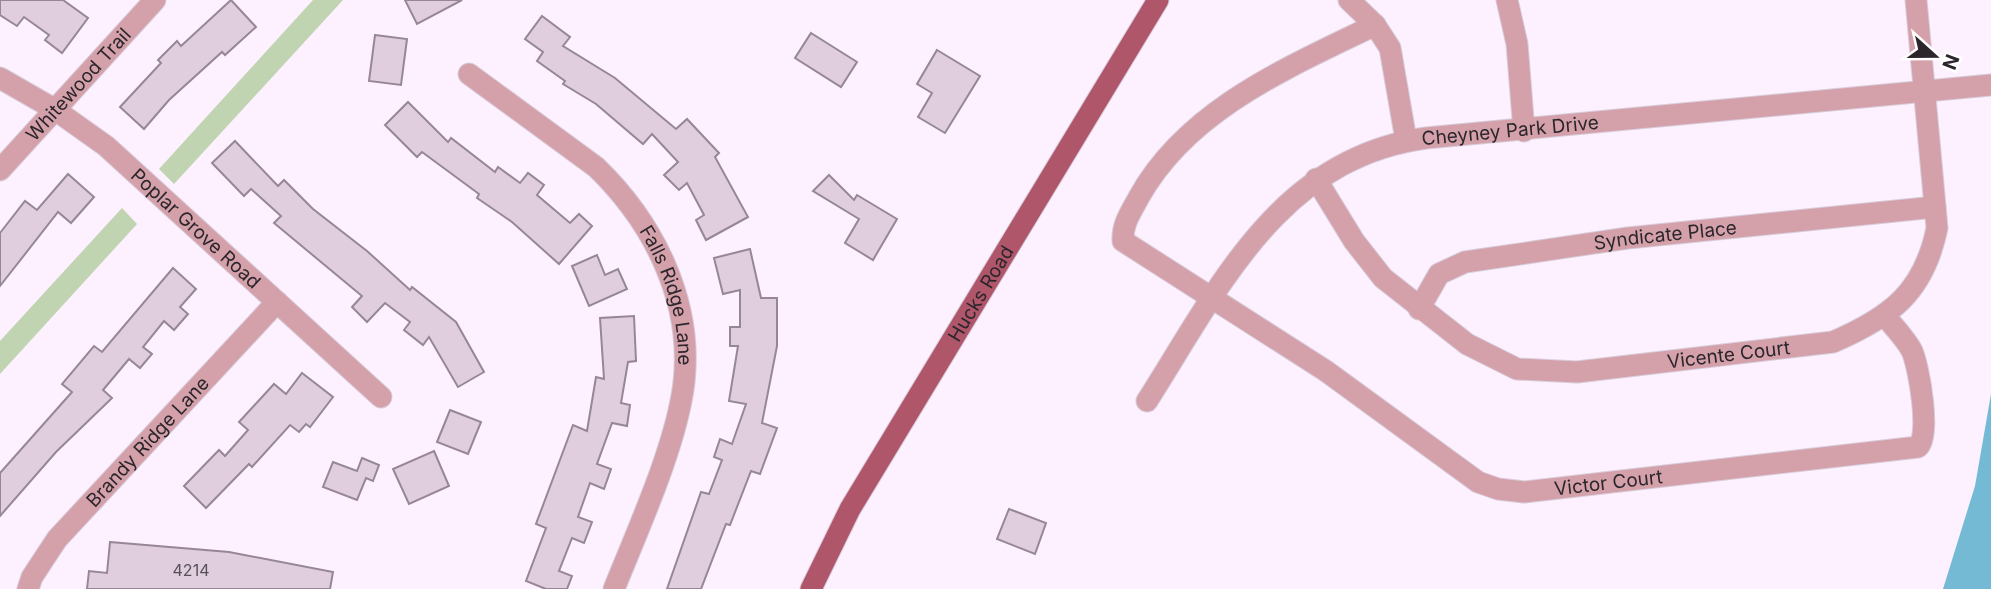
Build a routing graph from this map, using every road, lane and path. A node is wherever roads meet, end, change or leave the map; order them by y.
1 (155, 0) edge
2 (1158, 0) edge
3 (1349, 0) edge
4 (1507, 0) edge
5 (1916, 0) edge
6 (1375, 25) junction
7 (469, 74) dead end
8 (0, 78) edge
9 (1991, 85) edge
10 (1924, 90) junction
11 (54, 109) junction
12 (1524, 131) junction
13 (1406, 140) junction
14 (0, 170) edge
15 (1316, 179) junction
16 (1935, 207) junction
17 (1213, 298) junction
18 (277, 302) junction
19 (1419, 309) junction
20 (1885, 316) junction
21 (381, 397) dead end
22 (1147, 401) dead end
23 (28, 589) edge
24 (614, 589) edge
25 (811, 589) edge

1 - 11 street, Whitewood Trail
2 - 25 main road, Hucks Road
3 - 6 street
4 - 12 street
5 - 10 street, Vicente Court
6 - 13 street
6 - 17 street
7 - 24 street, Falls Ridge Lane
8 - 11 street, Poplar Grove Road
9 - 10 street, Cheyney Park Drive
10 - 12 street, Cheyney Park Drive
10 - 16 street, Vicente Court
11 - 14 street, Whitewood Trail
11 - 18 street, Poplar Grove Road
12 - 13 street, Cheyney Park Drive
13 - 15 street, Cheyney Park Drive
15 - 17 street, Cheyney Park Drive
15 - 19 street, Vicente Court
16 - 19 street, Syndicate Place
16 - 20 street, Vicente Court
17 - 20 street, Victor Court
17 - 22 street, Cheyney Park Drive
18 - 21 street, Poplar Grove Road
18 - 23 street, Brandy Ridge Lane
19 - 20 street, Vicente Court

